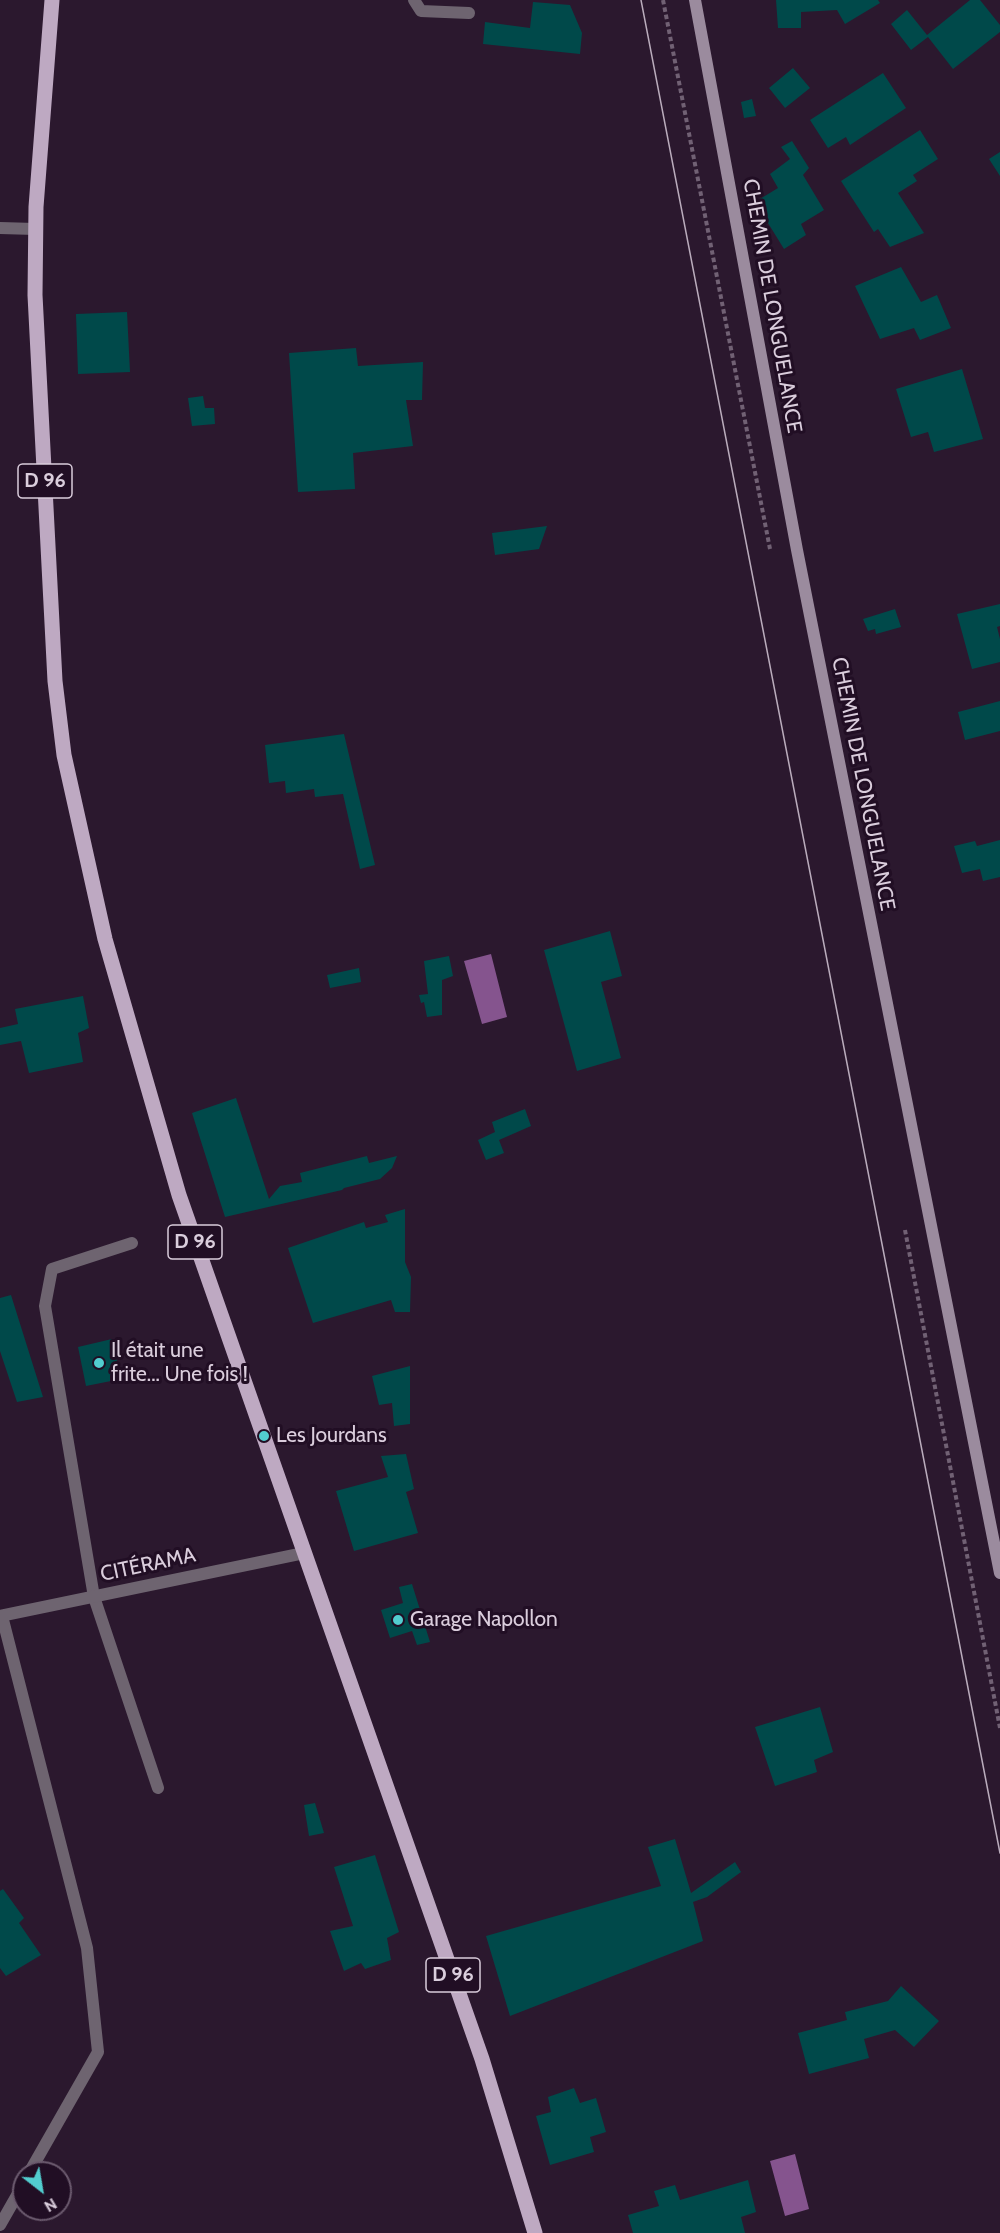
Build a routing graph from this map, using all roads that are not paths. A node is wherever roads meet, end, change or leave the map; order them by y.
1 (52, 0) edge
2 (414, 0) edge
3 (696, 0) edge
4 (469, 13) dead end
5 (0, 228) edge
6 (36, 229) junction
7 (132, 1243) dead end
8 (304, 1553) junction
9 (1000, 1573) edge
10 (94, 1597) junction
11 (1, 1614) edge
12 (158, 1788) dead end
13 (36, 2161) edge
14 (12, 2204) edge
15 (0, 2225) edge
16 (535, 2233) edge

1 - 6 main road, D 96
2 - 4 street
3 - 9 street, CHEMIN DE LONGUELANCE
5 - 6 street
6 - 8 main road, D 96
7 - 10 street
8 - 10 street, CITÉRAMA
8 - 16 main road, D 96
10 - 11 street, CITÉRAMA
10 - 12 street
11 - 13 street
14 - 15 street

